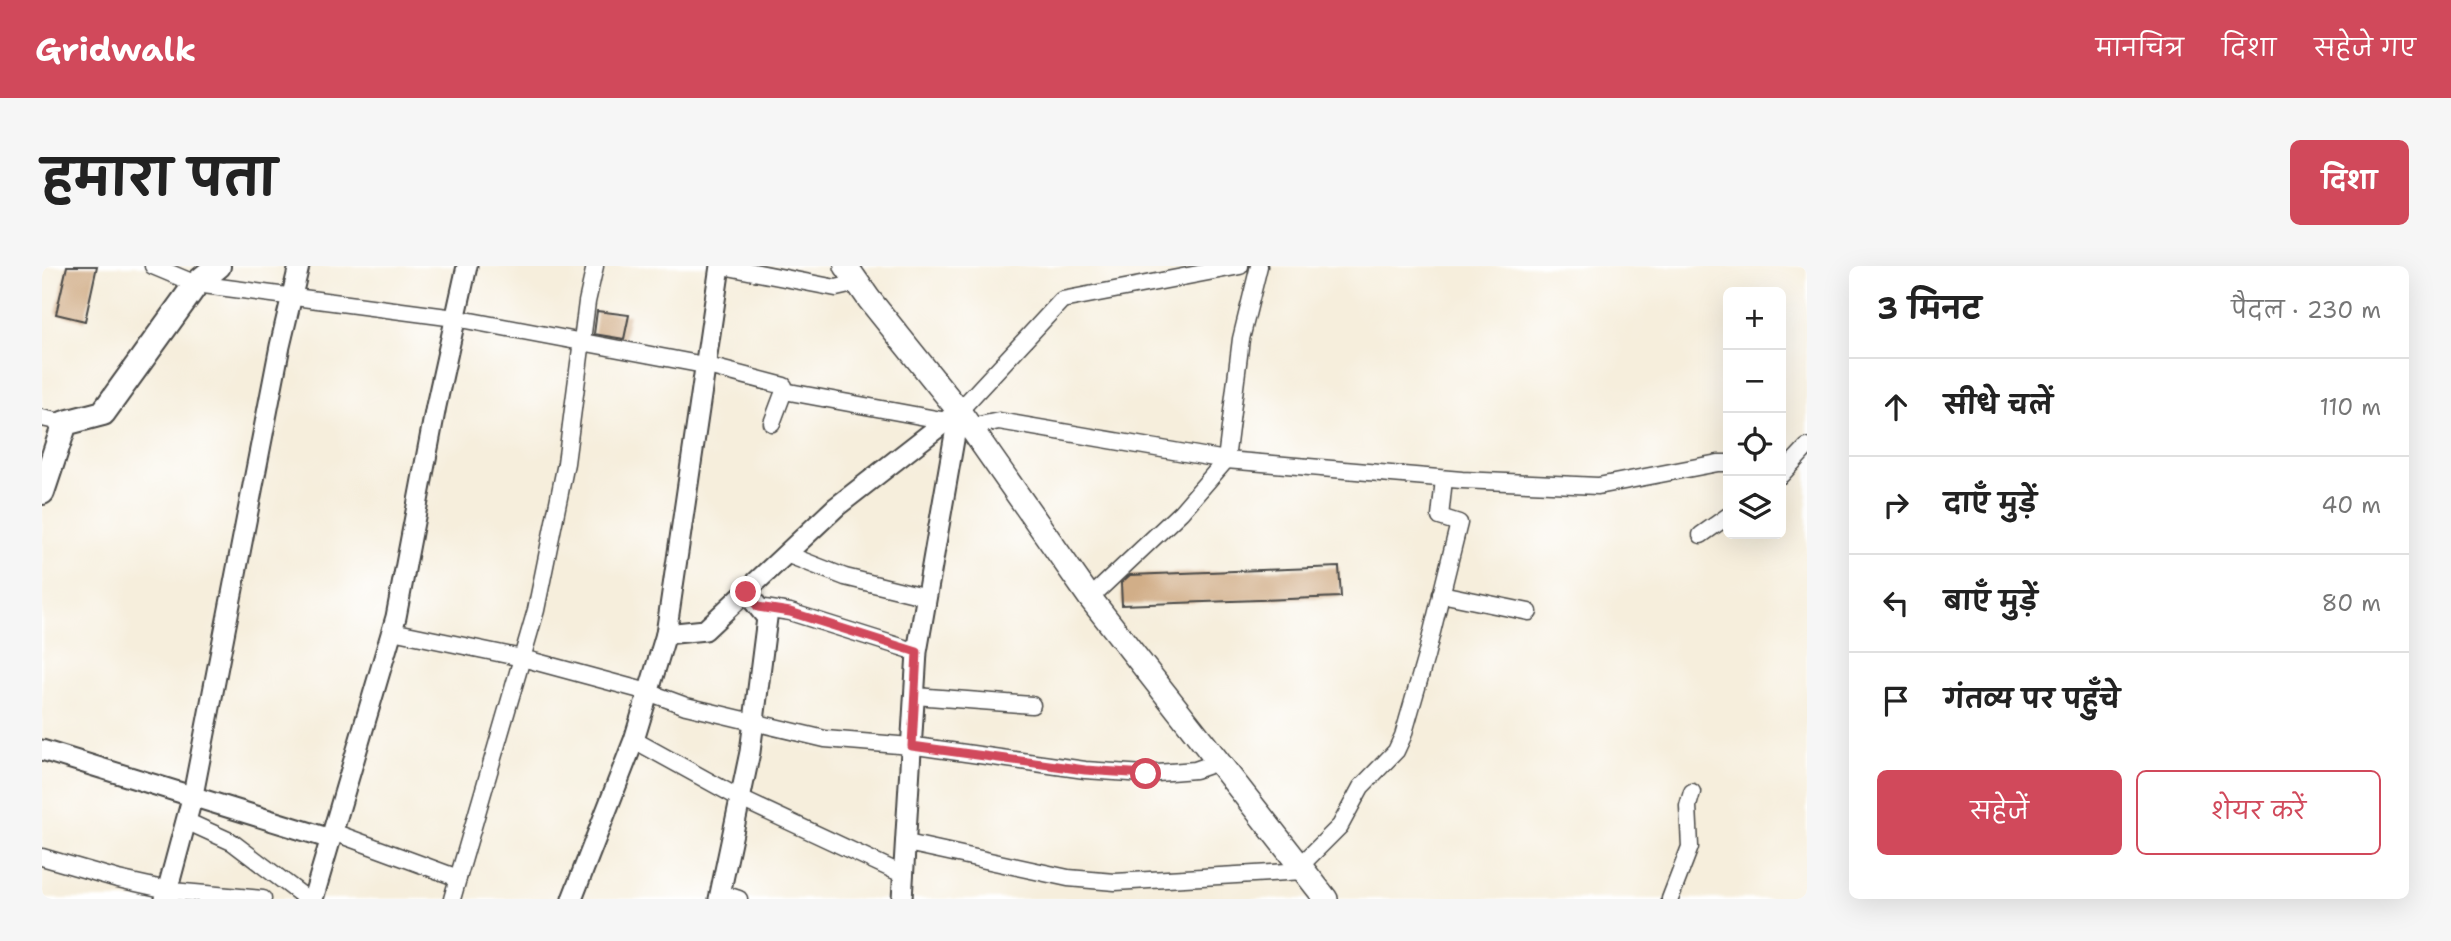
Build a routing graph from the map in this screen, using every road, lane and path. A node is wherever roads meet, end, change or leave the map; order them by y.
1 (153, 266) edge
2 (218, 266) edge
3 (299, 266) edge
4 (467, 266) edge
5 (595, 266) edge
6 (721, 266) edge
7 (1240, 266) edge
8 (1259, 266) edge
9 (852, 274) edge
10 (196, 284) junction
11 (291, 296) junction
12 (456, 318) junction
13 (582, 343) junction
14 (704, 365) junction
15 (785, 386) dead end
16 (959, 420) junction
17 (54, 421) edge
18 (772, 423) dead end
19 (1807, 447) edge
20 (1226, 460) junction
21 (1723, 463) edge
22 (1786, 467) edge
23 (1444, 479) junction
24 (42, 492) edge
25 (1723, 520) edge
26 (1701, 535) dead end
27 (786, 554) junction
28 (1441, 594) junction
29 (927, 597) junction
30 (1090, 598) junction
31 (752, 600) junction
32 (1529, 612) dead end
33 (392, 631) junction
34 (666, 635) junction
35 (917, 652) junction
36 (522, 658) junction
37 (648, 692) junction
38 (915, 696) junction
39 (1032, 705) dead end
40 (754, 722) junction
41 (634, 740) junction
42 (912, 746) junction
43 (42, 750) edge
44 (1218, 762) junction
45 (1692, 792) dead end
46 (193, 795) junction
47 (741, 799) junction
48 (186, 821) junction
49 (332, 835) junction
50 (907, 843) junction
51 (42, 857) edge
52 (1302, 868) junction
53 (904, 875) junction
54 (458, 878) junction
55 (166, 895) edge
56 (726, 897) edge
57 (263, 899) edge
58 (307, 899) edge
59 (313, 899) edge
60 (452, 899) edge
61 (572, 899) edge
62 (901, 899) edge
63 (1326, 899) edge
64 (1670, 899) edge

1 - 10 street
2 - 10 main road
3 - 11 street
4 - 12 street
5 - 13 street
6 - 9 street
6 - 14 street
7 - 16 street
8 - 20 street
9 - 16 main road
10 - 11 street
10 - 17 main road
11 - 12 street
11 - 46 street
12 - 13 street
12 - 33 street
13 - 14 street
13 - 36 street
14 - 15 street
14 - 34 street
16 - 18 street
16 - 20 street
16 - 27 street
16 - 29 street
16 - 30 main road
17 - 24 main road
19 - 22 street
20 - 23 street
20 - 30 street
21 - 23 street
23 - 28 street
25 - 26 street
27 - 29 street
27 - 31 street
28 - 32 street
28 - 52 street
29 - 35 street
30 - 44 main road
31 - 34 street
31 - 35 street
31 - 40 street
33 - 36 street
33 - 49 street
34 - 37 street
35 - 38 street
36 - 37 street
36 - 54 street
37 - 40 street
37 - 41 street
38 - 39 street
38 - 42 street
40 - 42 street
40 - 47 street
41 - 47 street
41 - 61 street
42 - 44 street
42 - 50 street
43 - 46 street
44 - 52 main road
45 - 64 street
46 - 48 street
46 - 49 street
47 - 53 street
47 - 56 street
48 - 55 street
48 - 58 street
49 - 54 street
49 - 59 street
50 - 52 street
50 - 53 street
51 - 55 street
52 - 63 main road
53 - 62 street
54 - 60 street
55 - 57 street

